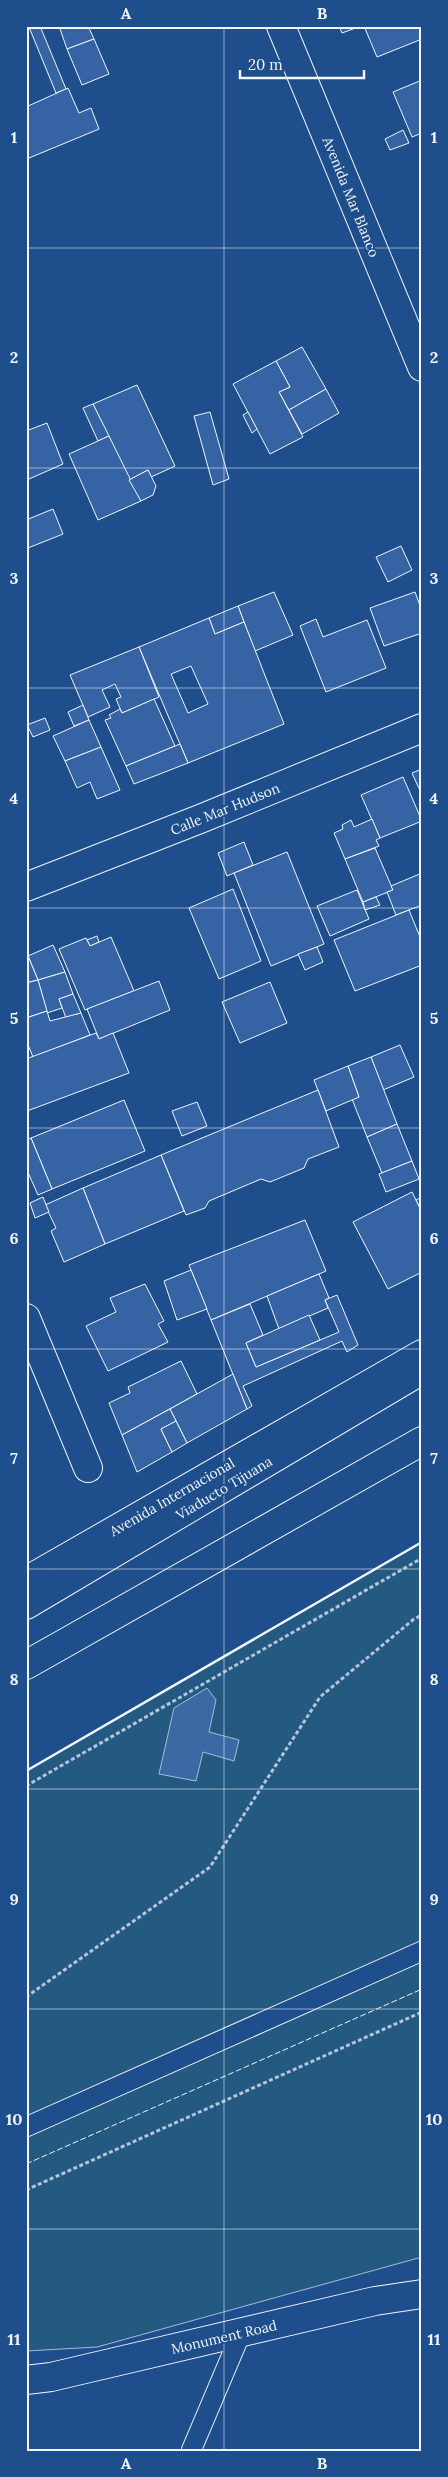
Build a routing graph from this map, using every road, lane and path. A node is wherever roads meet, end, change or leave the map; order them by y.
1 (281, 26) edge
2 (422, 367) edge
3 (422, 728) edge
4 (26, 887) edge
5 (26, 1318) edge
6 (422, 1354) edge
7 (422, 1370) edge
8 (422, 1440) edge
9 (88, 1468) dead end
10 (422, 1558) edge
11 (26, 1581) edge
12 (26, 1605) edge
13 (422, 1615) edge
14 (26, 1646) edge
15 (26, 1665) edge
16 (26, 1786) edge
17 (422, 1951) edge
18 (26, 1997) edge
19 (422, 2012) edge
20 (26, 2127) edge
21 (26, 2190) edge
22 (422, 2294) edge
23 (241, 2333) junction
24 (26, 2380) edge
25 (191, 2451) edge

1 - 2 main road, Avenida Mar Blanco
3 - 4 main road, Calle Mar Hudson
5 - 9 main road
6 - 11 main road, Avenida Internacional
7 - 12 main road, Viaducto Tijuana
8 - 14 main road
8 - 15 main road
10 - 16 path
13 - 18 path
17 - 20 lane
19 - 21 path
22 - 23 main road, Monument Road
23 - 24 main road, Monument Road
23 - 25 lane

